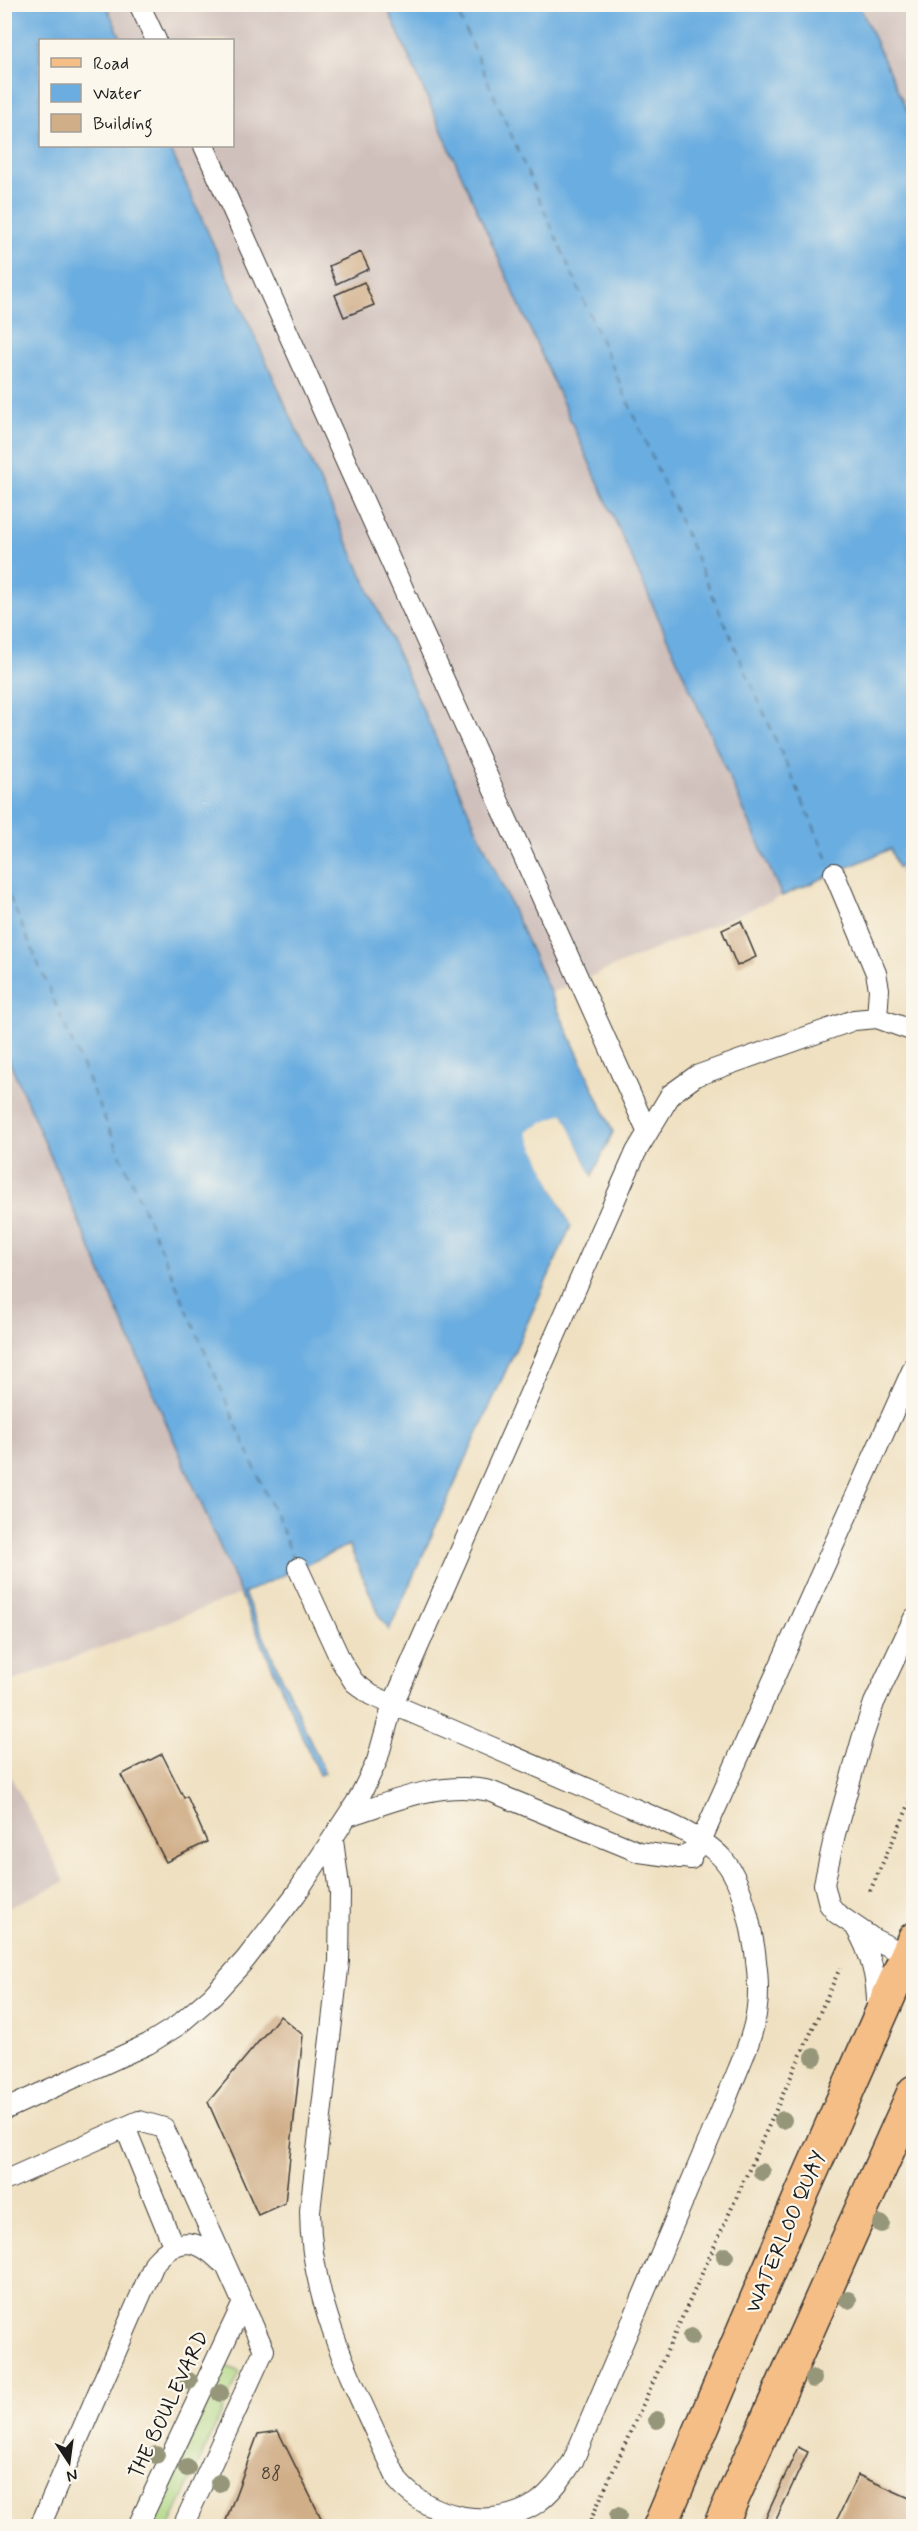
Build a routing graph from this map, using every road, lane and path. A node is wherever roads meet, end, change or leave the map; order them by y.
1 (139, 4) edge
2 (156, 39) edge
3 (204, 147) edge
4 (834, 873) dead end
5 (877, 1018) junction
6 (914, 1031) edge
7 (647, 1131) junction
8 (914, 1366) edge
9 (298, 1568) dead end
10 (914, 1618) edge
11 (393, 1704) junction
12 (914, 1794) edge
13 (348, 1816) junction
14 (333, 1840) junction
15 (701, 1841) junction
16 (679, 1858) junction
17 (723, 1859) junction
18 (870, 1891) dead end
19 (856, 1928) junction
20 (911, 1951) edge
21 (840, 1968) dead end
22 (877, 2023) junction
23 (914, 2092) edge
24 (4, 2110) edge
25 (125, 2127) junction
26 (4, 2181) edge
27 (173, 2245) junction
28 (225, 2266) junction
29 (243, 2305) junction
30 (40, 2526) edge
31 (138, 2526) edge
32 (183, 2526) edge
33 (588, 2526) edge
34 (660, 2526) edge
35 (720, 2526) edge

1 - 2 lane
3 - 7 lane
4 - 5 lane
5 - 6 lane
5 - 7 lane
7 - 11 lane
8 - 15 lane
9 - 11 lane
10 - 19 lane
11 - 13 lane
11 - 15 lane
12 - 18 path
13 - 14 lane
13 - 16 lane
14 - 17 lane
14 - 24 lane
15 - 16 lane
15 - 17 lane
16 - 17 lane
19 - 20 lane
19 - 22 lane
20 - 22 main road, WATERLOO QUAY
21 - 33 path
22 - 34 main road, WATERLOO QUAY
23 - 35 main road
25 - 26 lane
25 - 27 lane
25 - 28 lane
27 - 28 lane
27 - 30 lane
28 - 29 lane
29 - 31 lane, THE BOULEVARD
29 - 32 lane

